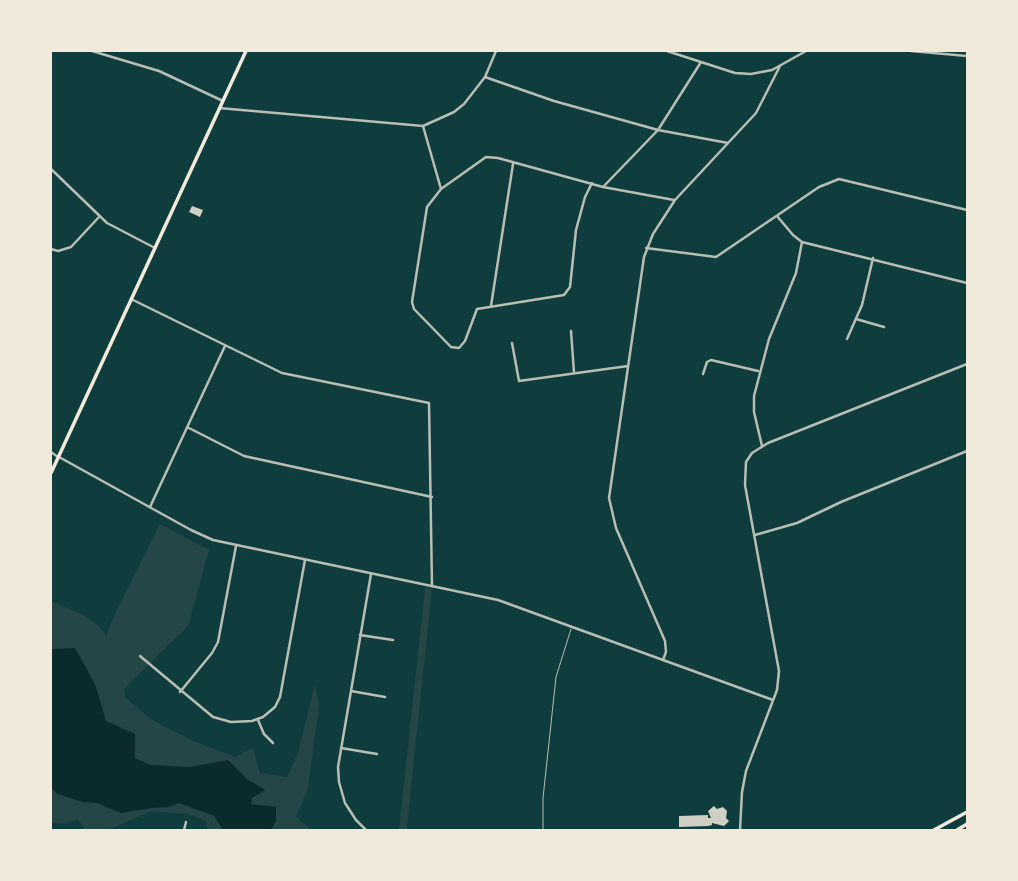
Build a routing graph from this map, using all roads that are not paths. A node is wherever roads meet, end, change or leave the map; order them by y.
1 (93, 51) edge
2 (246, 51) edge
3 (496, 51) edge
4 (667, 51) edge
5 (806, 51) edge
6 (911, 51) edge
7 (967, 56) edge
8 (701, 62) junction
9 (780, 66) junction
10 (485, 77) junction
11 (223, 101) junction
12 (219, 108) junction
13 (423, 126) junction
14 (658, 130) junction
15 (729, 143) junction
16 (513, 163) junction
17 (51, 169) edge
18 (592, 183) junction
19 (603, 187) junction
20 (441, 189) junction
21 (675, 200) junction
22 (967, 210) edge
23 (777, 216) junction
24 (100, 217) junction
25 (803, 242) junction
26 (155, 248) junction
27 (646, 248) junction
28 (51, 249) edge
29 (873, 258) junction
30 (967, 283) edge
31 (131, 299) junction
32 (491, 306) junction
33 (856, 319) junction
34 (884, 327) dead end
35 (571, 331) dead end
36 (847, 339) dead end
37 (512, 343) dead end
38 (225, 346) junction
39 (967, 364) edge
40 (628, 366) junction
41 (760, 371) junction
42 (574, 373) junction
43 (703, 374) dead end
44 (187, 428) junction
45 (762, 446) junction
46 (967, 450) edge
47 (51, 452) edge
48 (58, 457) junction
49 (51, 473) edge
50 (432, 497) junction
51 (150, 507) junction
52 (755, 535) junction
53 (236, 545) junction
54 (305, 560) junction
55 (371, 574) junction
56 (432, 586) junction
57 (572, 626) junction
58 (360, 635) junction
59 (393, 640) dead end
60 (140, 656) dead end
61 (663, 660) junction
62 (351, 691) junction
63 (180, 692) junction
64 (385, 697) dead end
65 (773, 701) junction
66 (258, 719) junction
67 (273, 743) dead end
68 (341, 748) junction
69 (377, 754) dead end
70 (967, 812) edge
71 (186, 822) dead end
72 (967, 824) edge
73 (184, 830) edge
74 (366, 830) edge
75 (543, 830) edge
76 (740, 830) edge
77 (934, 830) edge
78 (957, 830) edge

1 - 11 street
2 - 11 main road
3 - 10 street
4 - 8 street
5 - 9 street
6 - 7 street
8 - 9 street
8 - 14 street
9 - 15 street
10 - 13 street
10 - 14 street
11 - 12 main road
12 - 13 street
12 - 26 main road
13 - 20 street
14 - 15 street
14 - 19 street
15 - 21 street
16 - 18 street
16 - 20 street
16 - 32 street
17 - 24 street
18 - 19 street
18 - 32 street
19 - 21 street
20 - 32 street
21 - 27 street
22 - 23 street
23 - 25 street
23 - 27 street
24 - 26 street
24 - 28 street
25 - 29 street
25 - 41 street
26 - 31 main road
27 - 40 street
29 - 30 street
29 - 33 street
31 - 38 street
31 - 48 main road
33 - 34 street
33 - 36 street
35 - 42 street
37 - 42 street
38 - 44 street
38 - 50 street
39 - 45 street
40 - 42 street
40 - 61 street
41 - 43 street
41 - 45 street
44 - 50 street
44 - 51 street
45 - 52 street
46 - 52 street
47 - 48 street
48 - 49 main road
48 - 51 street
50 - 56 street
51 - 53 street
52 - 65 street
53 - 54 street
53 - 63 street
54 - 55 street
54 - 66 street
55 - 56 street
55 - 58 street
56 - 57 street
57 - 61 street
57 - 75 lane
58 - 59 street
58 - 62 street
60 - 63 street
61 - 65 street
62 - 64 street
62 - 68 street
63 - 66 street
65 - 76 street
66 - 67 street
68 - 69 street
68 - 74 street
70 - 77 main road
71 - 73 street
72 - 78 main road

